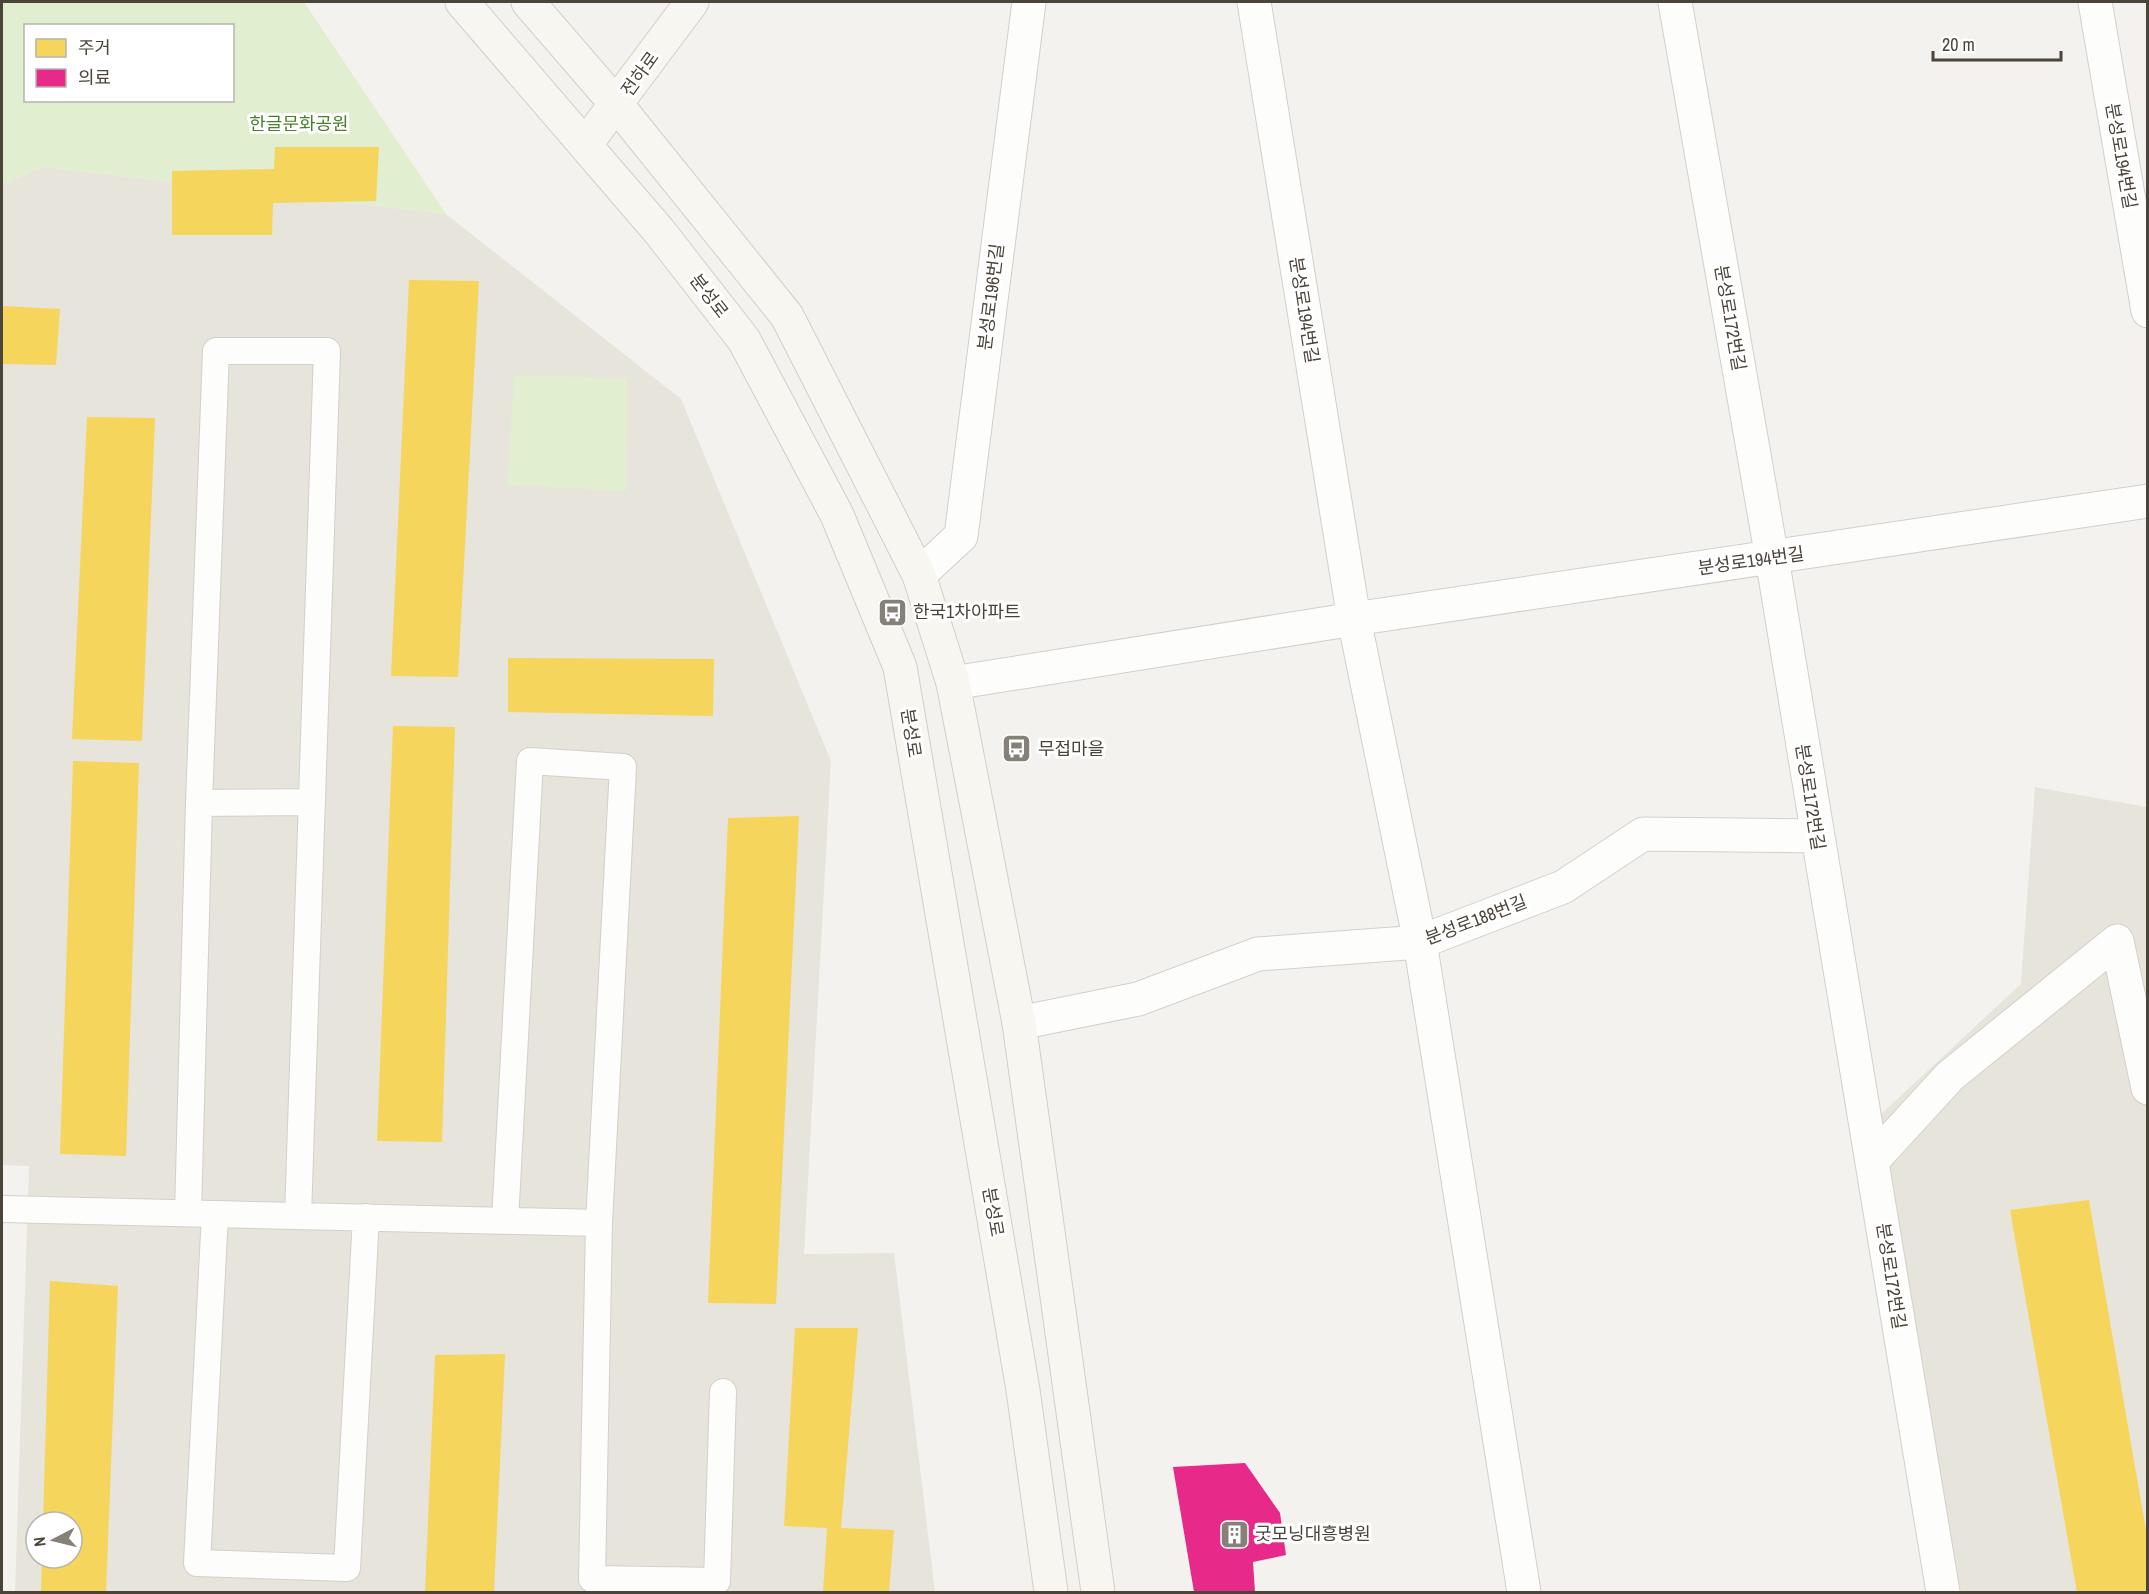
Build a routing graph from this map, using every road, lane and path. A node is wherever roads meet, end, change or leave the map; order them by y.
1 (462, 2) edge
2 (528, 2) edge
3 (692, 2) edge
4 (1029, 2) edge
5 (1254, 2) edge
6 (1675, 2) edge
7 (2095, 2) edge
8 (617, 105) junction
9 (585, 145) junction
10 (2148, 311) edge
11 (2148, 501) edge
12 (1772, 558) junction
13 (919, 575) junction
14 (1354, 619) junction
15 (953, 683) junction
16 (311, 802) junction
17 (199, 803) junction
18 (1816, 836) junction
19 (1420, 942) junction
20 (1019, 1023) junction
21 (2148, 1088) edge
22 (1872, 1160) junction
23 (2, 1209) edge
24 (188, 1213) junction
25 (215, 1214) junction
26 (298, 1216) junction
27 (366, 1217) junction
28 (505, 1221) junction
29 (599, 1223) junction
30 (723, 1392) dead end
31 (1051, 1593) edge
32 (1098, 1593) edge
33 (1524, 1593) edge
34 (1943, 1593) edge

1 - 9 main road, 분성로
2 - 8 main road
3 - 8 main road, 전하로
4 - 13 street, 분성로196번길
5 - 14 street, 분성로194번길
6 - 12 street, 분성로172번길
7 - 10 street, 분성로194번길
8 - 9 main road, 전하로
8 - 13 main road
9 - 31 main road, 분성로
11 - 12 street, 분성로194번길
12 - 14 street, 분성로194번길
12 - 18 street, 분성로172번길
13 - 15 main road
14 - 15 street, 분성로194번길
14 - 19 street
15 - 20 main road
16 - 17 lane
16 - 17 lane
16 - 26 lane
17 - 24 lane
18 - 19 street, 분성로188번길
18 - 22 street, 분성로172번길
19 - 20 street, 분성로188번길
19 - 33 street
20 - 32 main road
21 - 22 street
22 - 34 street, 분성로172번길
23 - 24 lane
24 - 25 lane
25 - 26 lane
25 - 27 lane
26 - 27 lane
27 - 28 lane
28 - 29 lane
28 - 29 lane
29 - 30 lane

